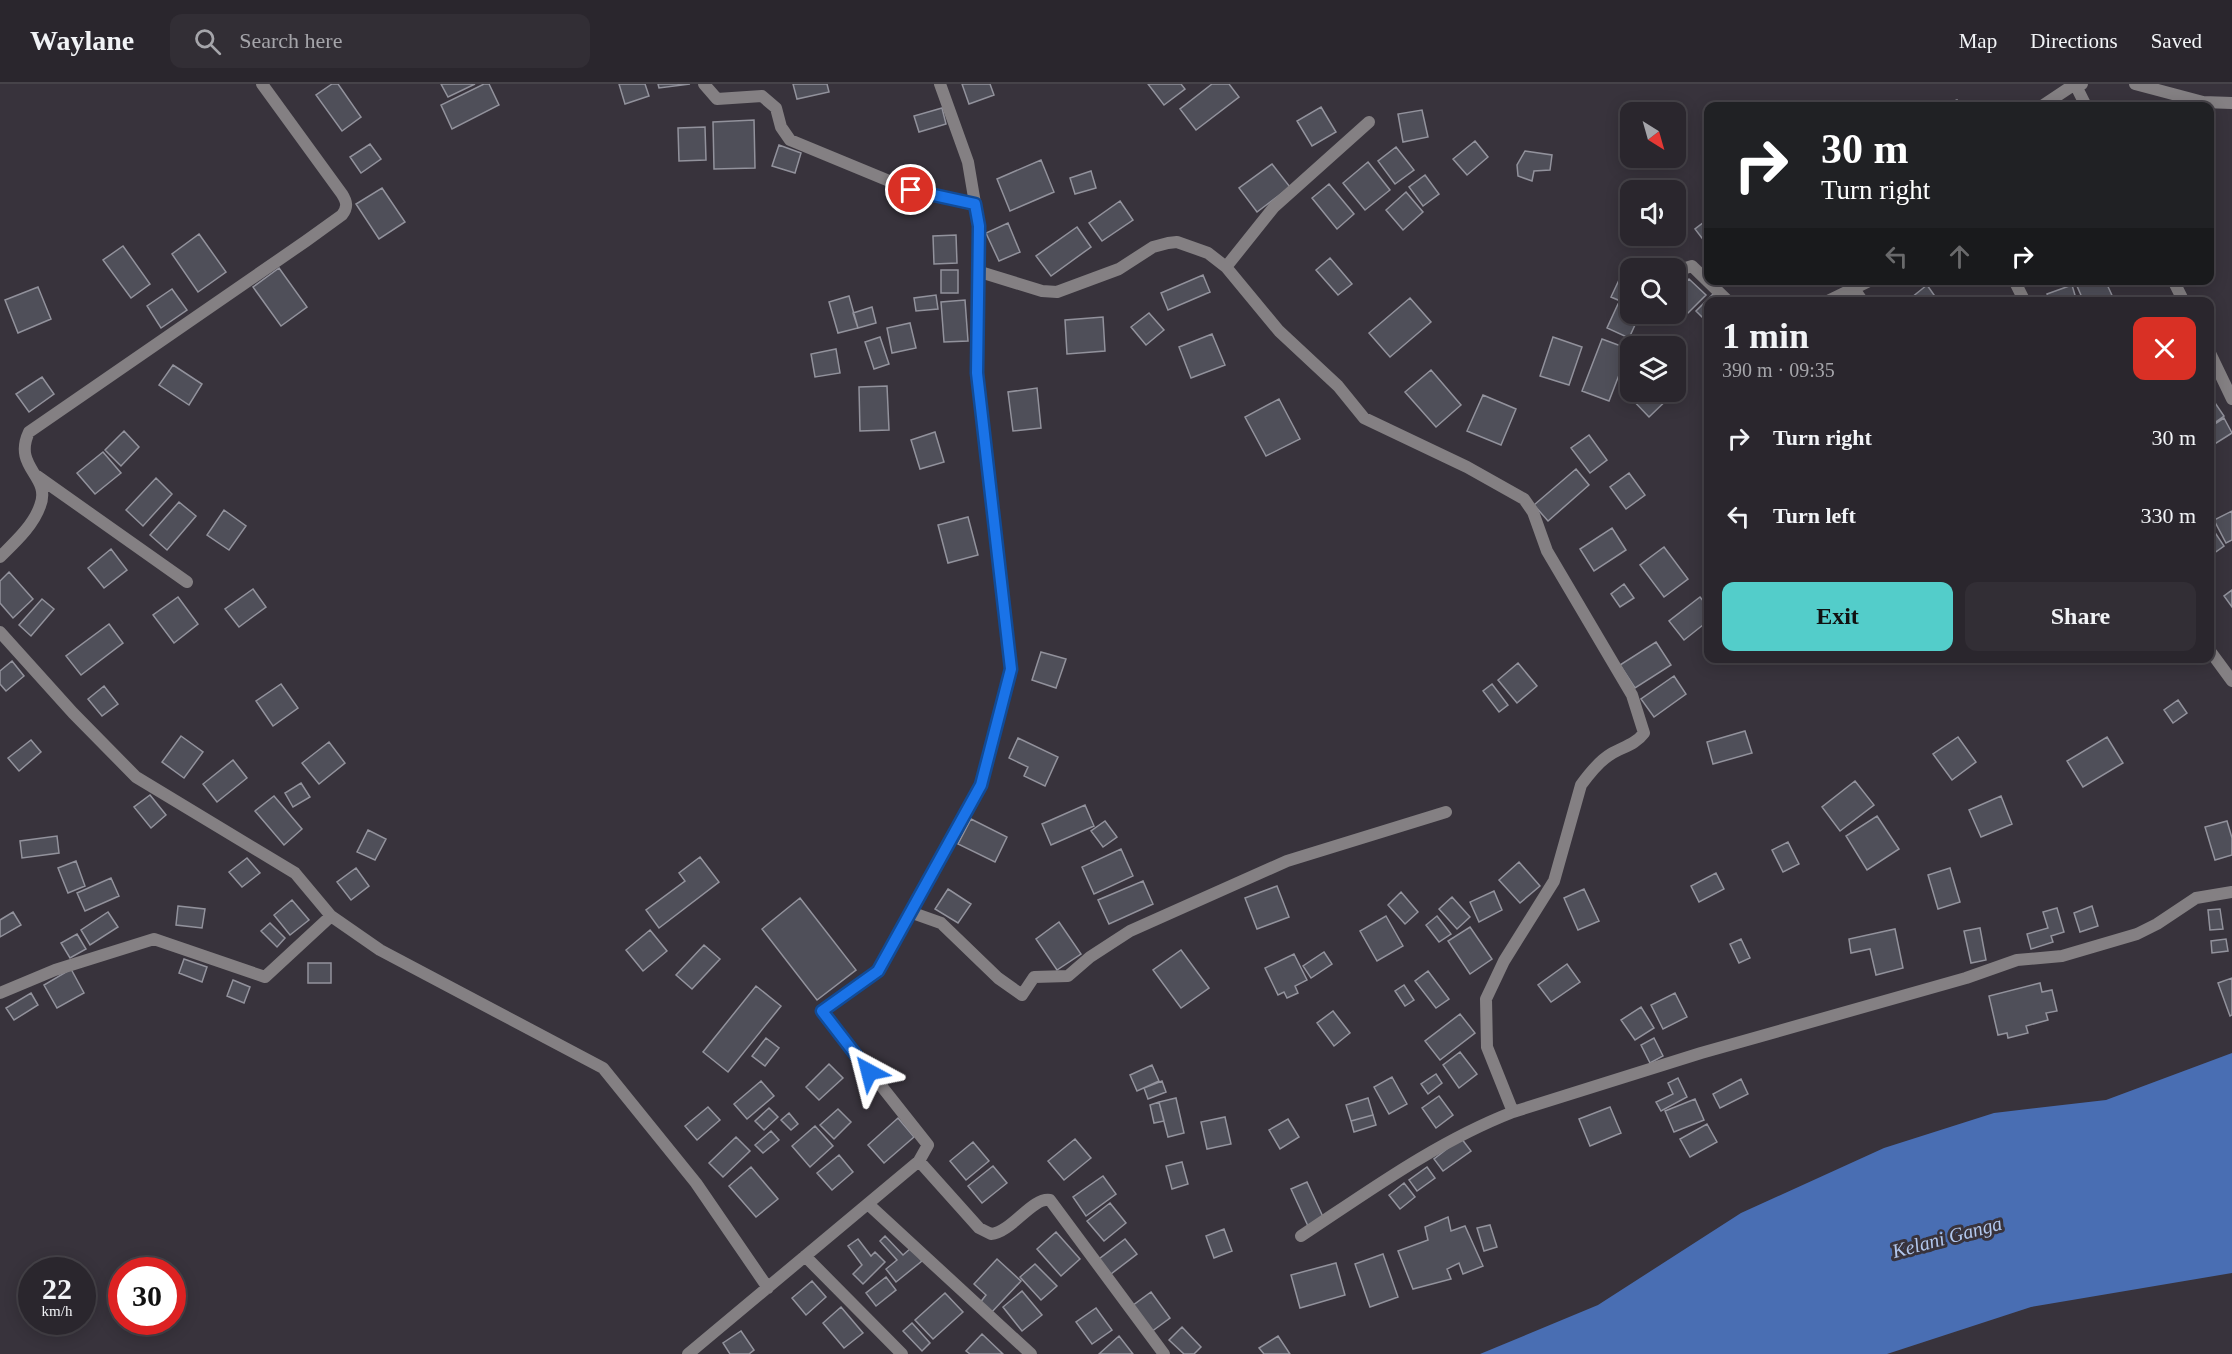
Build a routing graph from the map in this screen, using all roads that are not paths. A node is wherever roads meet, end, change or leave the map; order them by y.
1 (262, 84) edge
2 (704, 84) edge
3 (940, 84) edge
4 (2075, 84) edge
5 (2082, 84) edge
6 (2135, 84) edge
7 (2048, 102) edge
8 (2084, 102) edge
9 (2203, 102) edge
10 (2214, 102) edge
11 (2232, 103) edge
12 (1369, 122) dead end
13 (975, 204) junction
14 (1226, 267) junction
15 (1686, 268) edge
16 (977, 271) junction
17 (1704, 278) edge
18 (1712, 285) edge
19 (1862, 285) edge
20 (1854, 289) junction
21 (1724, 297) edge
22 (1837, 297) edge
23 (1860, 297) edge
24 (2214, 361) edge
25 (2232, 399) edge
26 (37, 476) junction
27 (0, 557) edge
28 (187, 582) dead end
29 (0, 632) edge
30 (2214, 656) edge
31 (2232, 681) edge
32 (1446, 812) dead end
33 (2232, 892) edge
34 (910, 912) junction
35 (331, 916) junction
36 (0, 993) edge
37 (1513, 1112) junction
38 (919, 1161) junction
39 (867, 1204) junction
40 (1300, 1236) dead end
41 (805, 1256) junction
42 (768, 1288) junction
43 (688, 1354) edge
44 (902, 1354) edge
45 (1031, 1354) edge
46 (1164, 1354) edge

1 - 26 street
2 - 13 street
3 - 13 street
4 - 5 street
4 - 7 street
4 - 8 street
6 - 9 street
10 - 11 street
12 - 14 street
13 - 16 street
14 - 16 street
14 - 37 street
15 - 17 street
16 - 34 street
18 - 21 street
19 - 20 street
20 - 22 street
20 - 23 street
24 - 25 street
26 - 27 street
26 - 28 street
29 - 35 street
30 - 31 street
32 - 34 street
33 - 37 street
34 - 38 street
35 - 36 street
35 - 42 street
37 - 40 street
38 - 39 street
38 - 46 street
39 - 41 street
39 - 45 street
41 - 42 street
41 - 44 street
42 - 43 street

